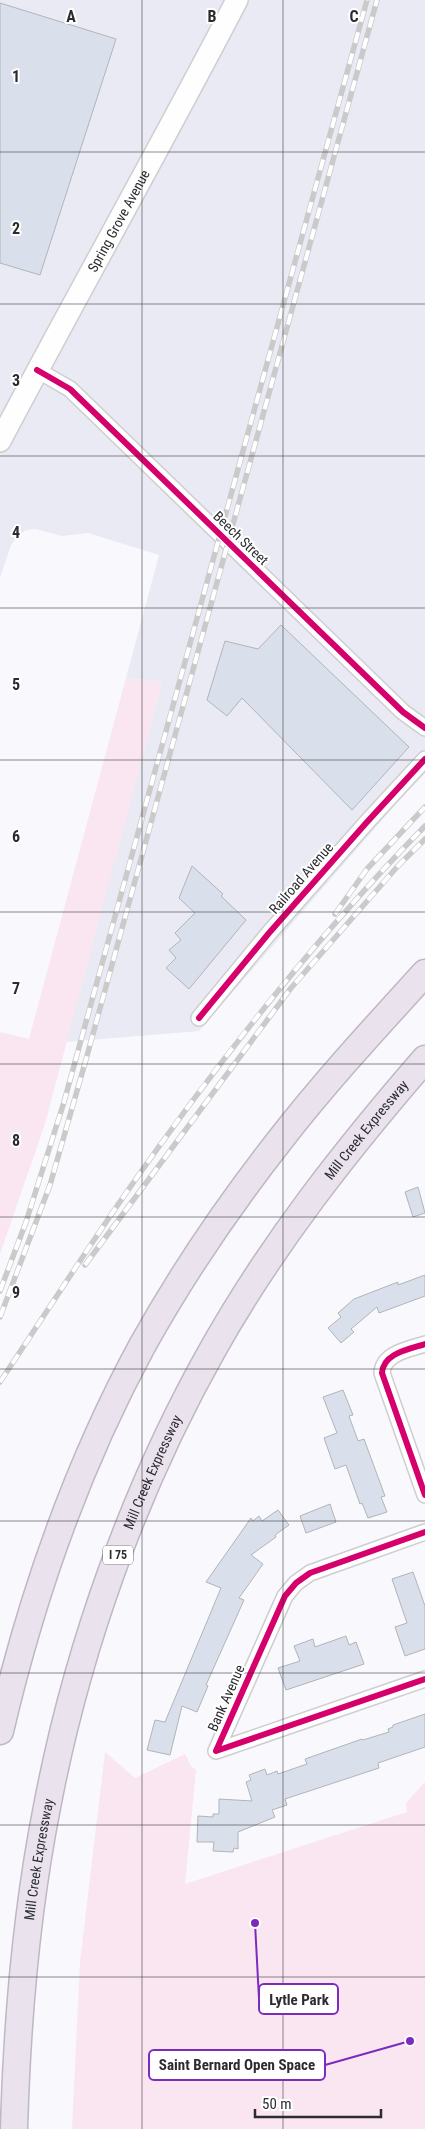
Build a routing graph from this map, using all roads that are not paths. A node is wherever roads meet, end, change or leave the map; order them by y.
1 (237, 0) edge
2 (37, 370) junction
3 (0, 441) edge
4 (425, 728) edge
5 (425, 759) edge
6 (425, 973) edge
7 (199, 1018) dead end
8 (425, 1059) edge
9 (425, 1344) edge
10 (425, 1495) edge
11 (425, 1532) edge
12 (425, 1680) edge
13 (0, 1731) edge
14 (15, 2097) junction
15 (14, 2129) edge
16 (25, 2129) edge

1 - 2 main road, Spring Grove Avenue
2 - 3 main road, Spring Grove Avenue
2 - 4 street, Beech Street
5 - 7 street, Railroad Avenue
6 - 13 highway
8 - 14 highway, Mill Creek Expressway / I 75
9 - 10 street
11 - 12 street, Bank Avenue
14 - 15 highway, Mill Creek Expressway / I 75
14 - 16 highway

